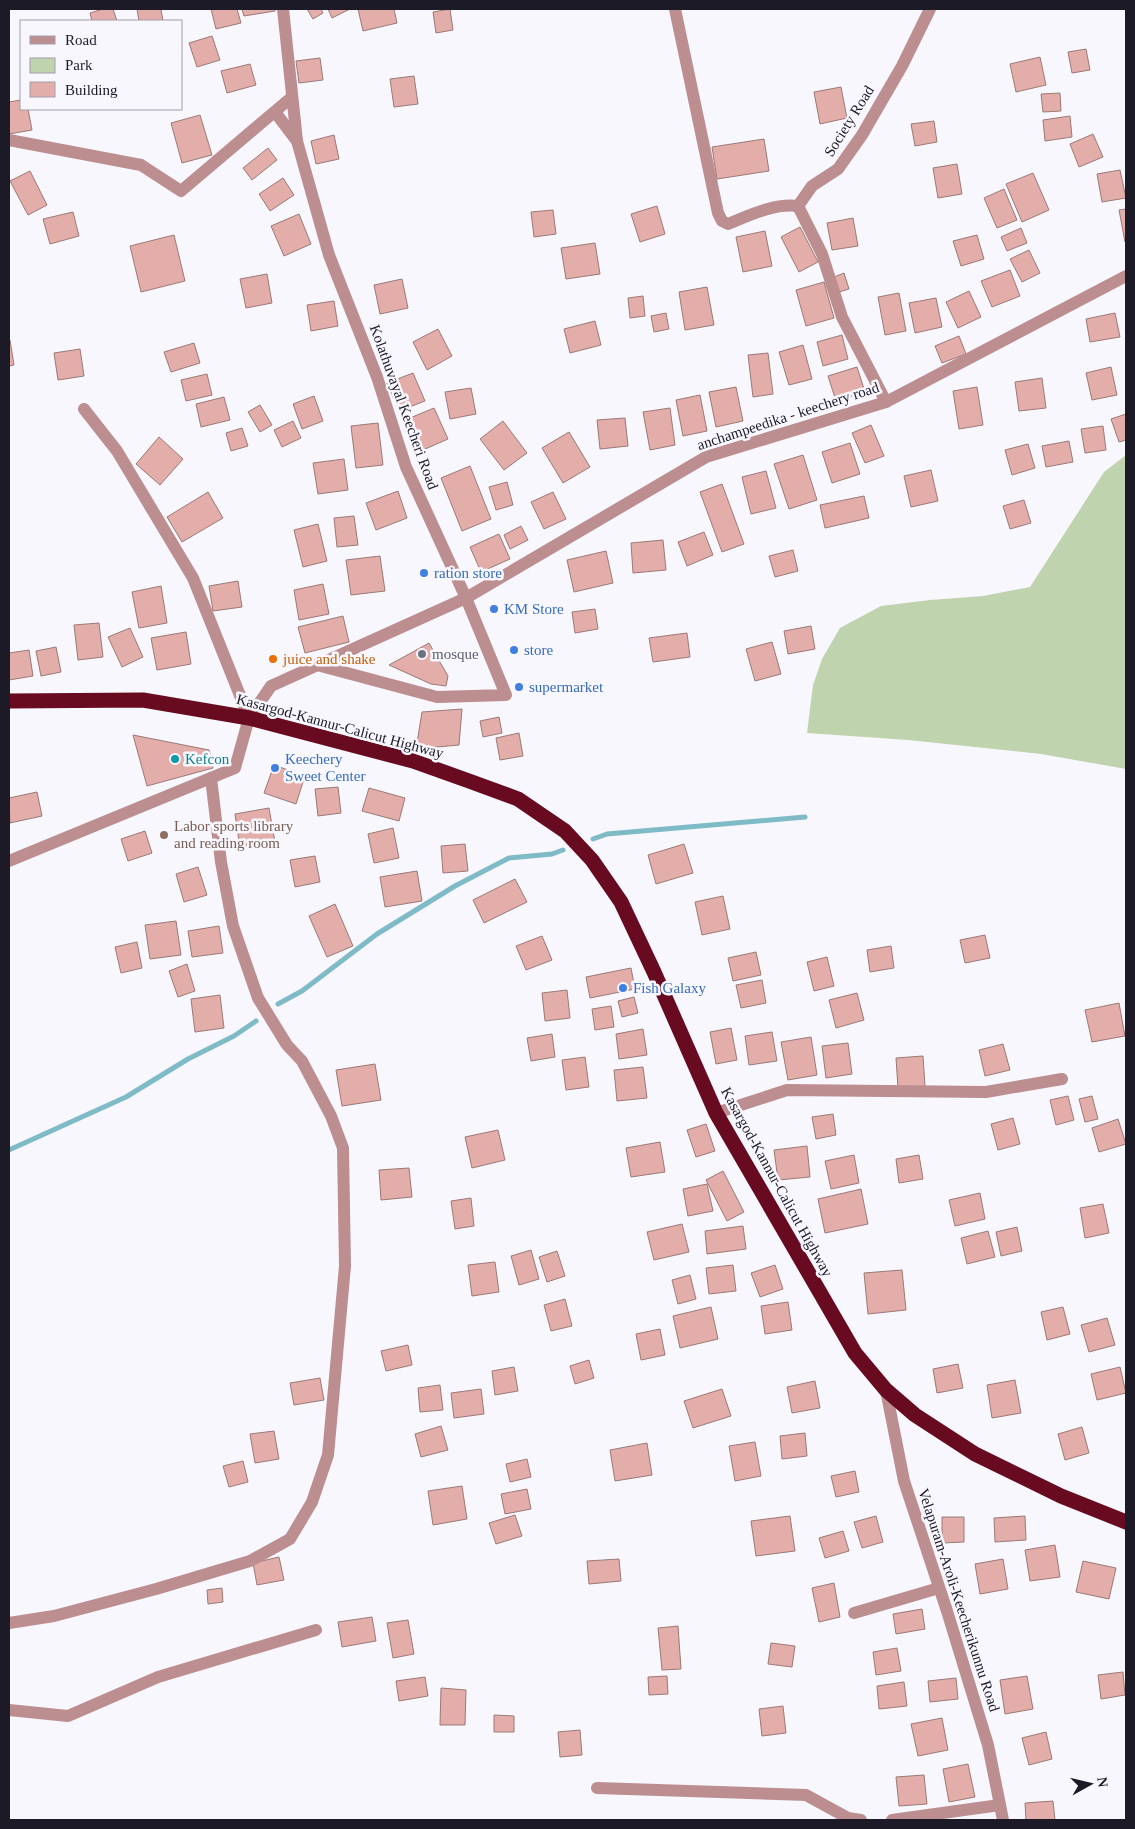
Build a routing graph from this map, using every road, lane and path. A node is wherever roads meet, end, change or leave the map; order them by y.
1 (284, 9) edge
2 (675, 9) edge
3 (930, 9) edge
4 (292, 97) junction
5 (275, 112) junction
6 (9, 140) edge
7 (297, 141) junction
8 (798, 206) junction
9 (1126, 276) edge
10 (886, 402) junction
11 (84, 409) dead end
12 (466, 598) junction
13 (317, 665) junction
14 (9, 702) edge
15 (250, 718) junction
16 (211, 778) junction
17 (9, 861) edge
18 (1062, 1079) dead end
19 (716, 1113) junction
20 (886, 1390) junction
21 (1126, 1522) edge
22 (939, 1588) junction
23 (854, 1613) dead end
24 (9, 1623) edge
25 (316, 1630) dead end
26 (9, 1710) edge
27 (596, 1788) dead end
28 (1000, 1805) junction
29 (862, 1820) edge
30 (892, 1820) edge
31 (1004, 1820) edge

1 - 4 street, Kolathuvayal Keecheri Road
2 - 8 street
3 - 8 street, Society Road
4 - 5 street
4 - 7 street, Kolathuvayal Keecheri Road
5 - 6 street
5 - 7 street
7 - 12 street, Kolathuvayal Keecheri Road
8 - 10 street
9 - 10 street, anchampeedika - keechery road
10 - 12 street, anchampeedika - keechery road
11 - 15 street
12 - 13 street
12 - 13 street, Kolathuvayal Keecheri Road
13 - 15 street
14 - 15 highway, Kasargod-Kannur-Calicut Highway
15 - 16 street
15 - 19 highway, Kasargod-Kannur-Calicut Highway
16 - 17 street
16 - 24 street
18 - 19 street
19 - 20 highway, Kasargod-Kannur-Calicut Highway
20 - 21 highway, Kasargod-Kannur-Calicut Highway
20 - 22 street, Velapuram-Aroli-Keecherikunnu Road
22 - 23 street
22 - 28 street, Velapuram-Aroli-Keecherikunnu Road
25 - 26 street
27 - 29 street
28 - 30 street
28 - 31 street, Velapuram-Aroli-Keecherikunnu Road

